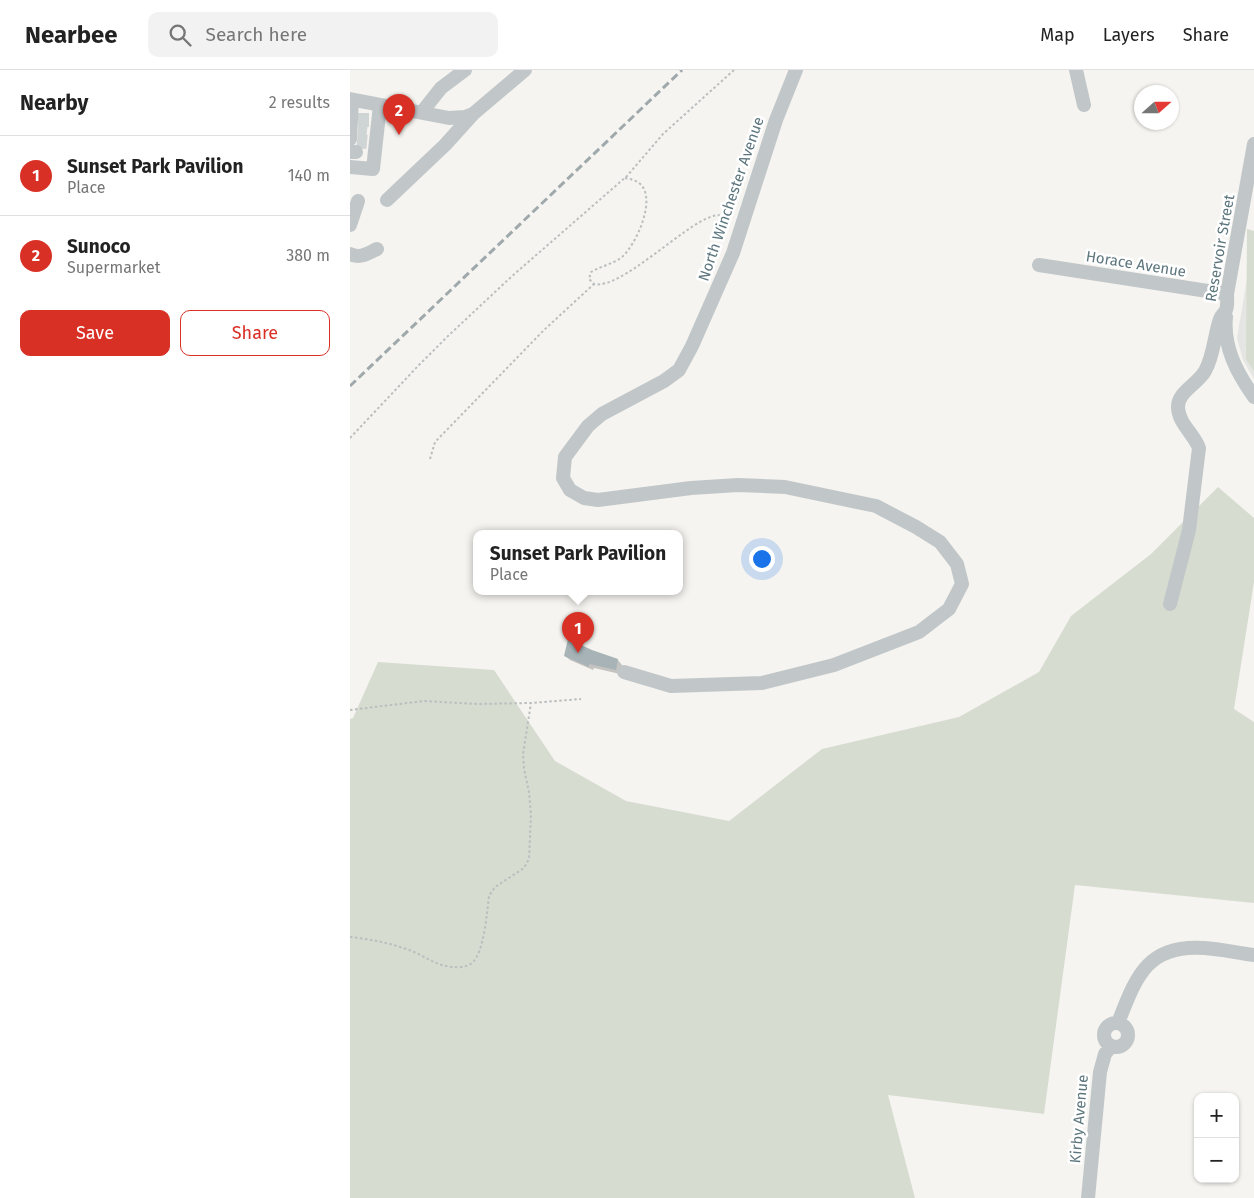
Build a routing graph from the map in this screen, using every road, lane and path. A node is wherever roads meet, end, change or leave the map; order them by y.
1 (465, 70) edge
2 (525, 70) edge
3 (734, 70) edge
4 (796, 70) edge
5 (1076, 70) edge
6 (351, 99) edge
7 (380, 105) junction
8 (1084, 105) dead end
9 (422, 112) junction
10 (473, 114) junction
11 (361, 135) edge
12 (1254, 144) edge
13 (350, 167) edge
14 (625, 178) junction
15 (387, 200) dead end
16 (358, 201) dead end
17 (744, 219) junction
18 (350, 225) edge
19 (377, 249) dead end
20 (350, 254) edge
21 (1039, 265) dead end
22 (594, 284) junction
23 (1227, 294) junction
24 (1226, 311) junction
25 (1254, 397) edge
26 (350, 438) edge
27 (430, 459) dead end
28 (1170, 604) dead end
29 (624, 672) dead end
30 (581, 699) dead end
31 (531, 703) junction
32 (350, 710) edge
33 (350, 938) edge
34 (1254, 954) edge
35 (1088, 1198) edge

1 - 9 street
2 - 10 street
3 - 14 path
4 - 17 street, North Winchester Avenue
5 - 8 street
6 - 7 street
6 - 11 street
7 - 9 street
7 - 11 street
9 - 10 street
10 - 15 street
11 - 13 street
12 - 23 street, Reservoir Street
14 - 22 path
14 - 26 path
16 - 18 street
17 - 22 path
17 - 29 street, North Winchester Avenue
19 - 20 street
21 - 23 street, Horace Avenue
22 - 27 path
23 - 24 street, Reservoir Street
24 - 25 street
24 - 28 street, Reservoir Street
30 - 31 path
31 - 32 path
31 - 33 path
34 - 35 street, Kirby Avenue

